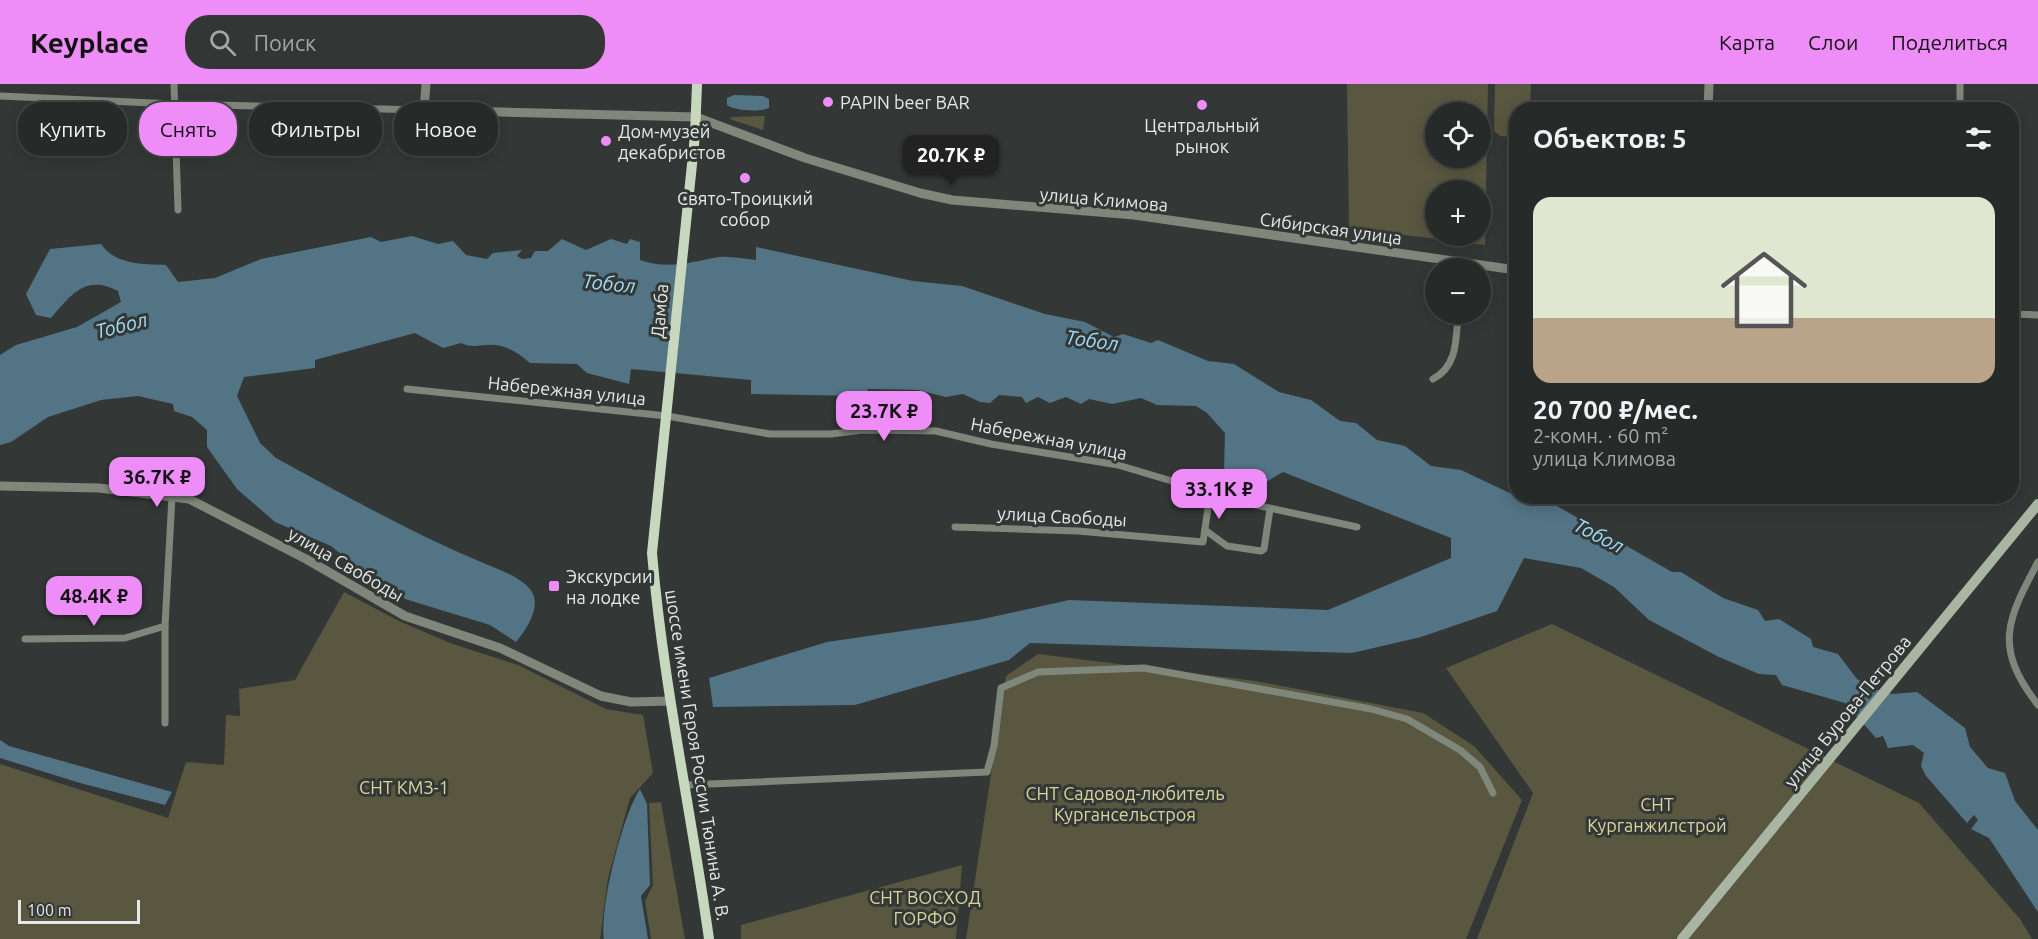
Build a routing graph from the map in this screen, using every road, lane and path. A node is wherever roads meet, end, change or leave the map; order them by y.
1 (174, 84) edge
2 (426, 84) edge
3 (697, 84) edge
4 (1709, 84) edge
5 (1960, 84) edge
6 (0, 96) edge
7 (139, 102) edge
8 (174, 102) edge
9 (425, 102) edge
10 (1708, 102) edge
11 (1960, 102) edge
12 (237, 106) edge
13 (394, 109) edge
14 (498, 112) edge
15 (696, 117) junction
16 (176, 156) edge
17 (178, 210) dead end
18 (1211, 228) joint
19 (1425, 260) edge
20 (1491, 268) edge
21 (1509, 269) edge
22 (2019, 314) edge
23 (2038, 315) edge
24 (1457, 324) edge
25 (1433, 379) dead end
26 (407, 388) dead end
27 (667, 416) junction
28 (0, 486) edge
29 (1210, 495) junction
30 (172, 496) junction
31 (2038, 504) edge
32 (1270, 509) junction
33 (955, 527) dead end
34 (1357, 527) dead end
35 (1205, 530) junction
36 (2038, 562) edge
37 (165, 626) junction
38 (25, 639) dead end
39 (670, 701) junction
40 (2038, 705) edge
41 (165, 723) dead end
42 (686, 785) junction
43 (1493, 793) dead end
44 (709, 939) edge
45 (1682, 939) edge

1 - 8 street
2 - 9 street
3 - 15 main road, Дамба
4 - 10 street
5 - 11 street
6 - 7 street, улица Климова
12 - 13 street, улица Климова
14 - 15 street, улица Климова
15 - 18 street, улица Климова
15 - 27 main road, Дамба
16 - 17 street
18 - 19 street, Сибирская улица
20 - 21 street, Сибирская улица
22 - 23 street
24 - 25 street
26 - 27 street, Набережная улица
27 - 29 street, Набережная улица
27 - 39 main road, шоссе имени Героя России Тюнина А. В.
28 - 30 street, улица Свободы
29 - 32 street, Набережная улица
29 - 35 street
30 - 37 street
30 - 39 street, улица Свободы
31 - 45 main road, улица Бурова-Петрова
32 - 34 street, Набережная улица
32 - 35 street
33 - 35 street, улица Свободы
36 - 40 street
37 - 38 street
37 - 41 street
39 - 42 main road, шоссе имени Героя России Тюнина А. В.
42 - 43 street
42 - 44 main road, шоссе имени Героя России Тюнина А. В.

